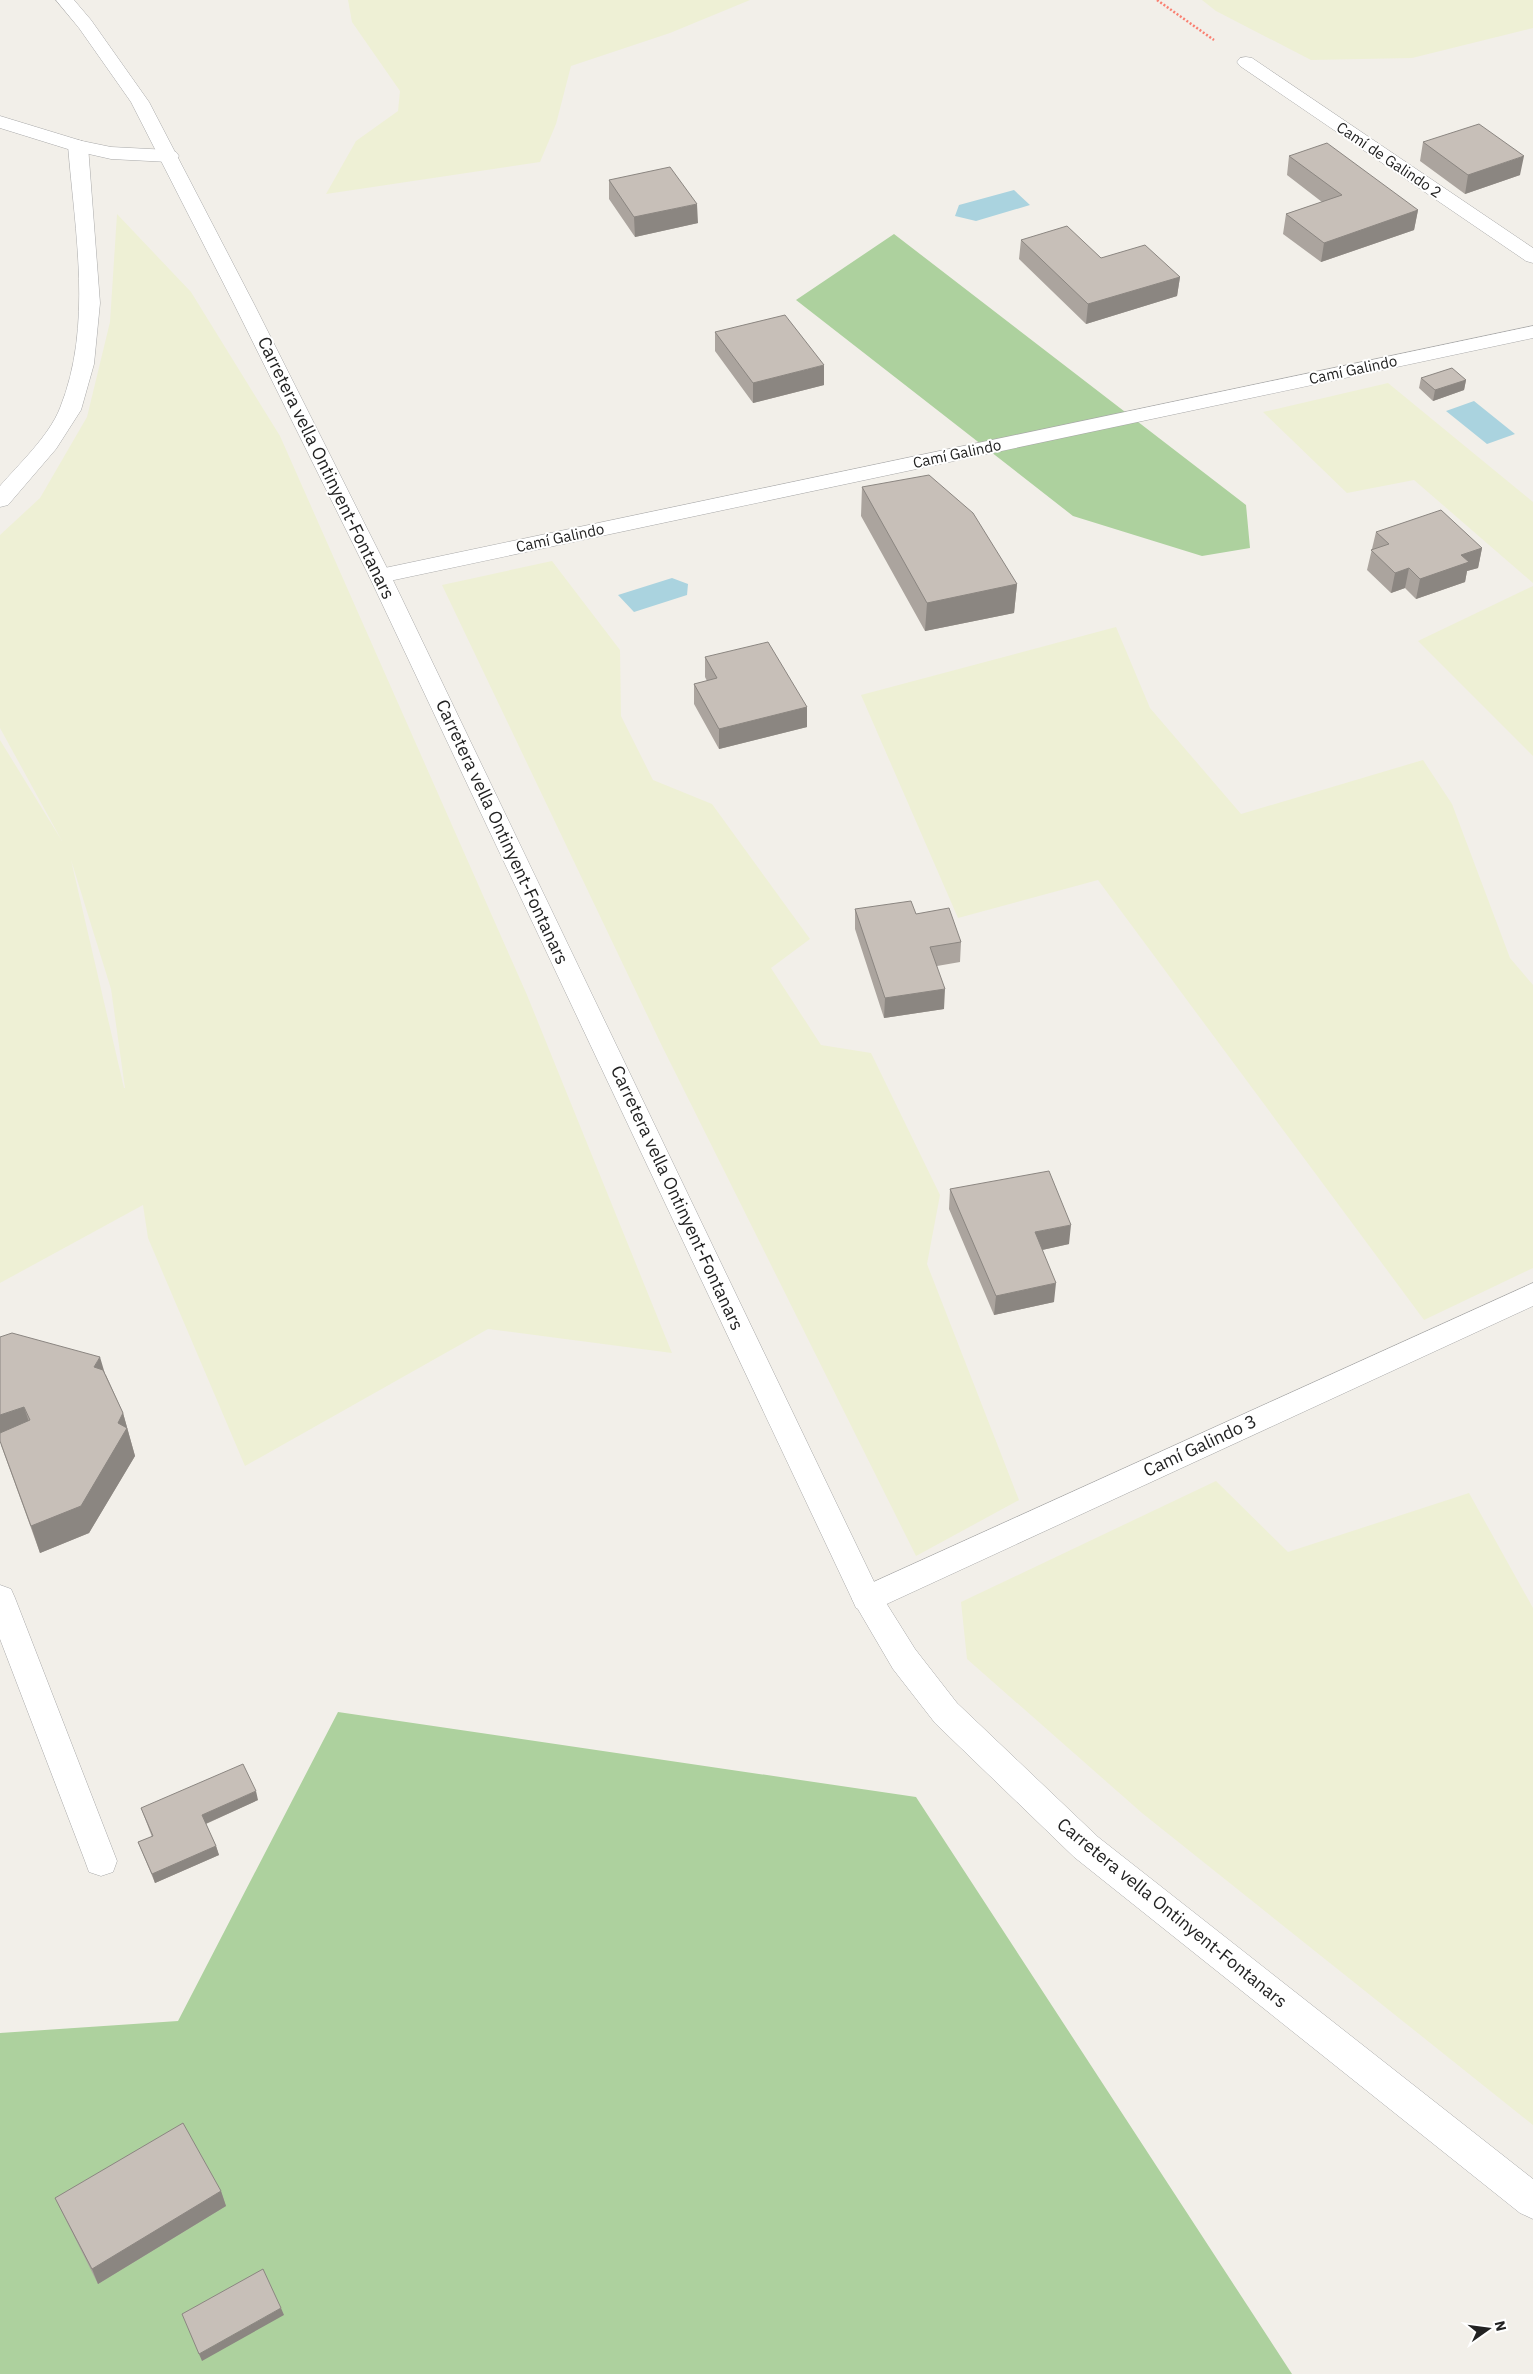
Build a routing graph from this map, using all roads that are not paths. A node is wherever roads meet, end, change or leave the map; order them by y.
1 (65, 0) edge
2 (1246, 62) road end
3 (0, 122) edge
4 (78, 146) junction
5 (169, 156) junction
6 (1533, 258) edge
7 (1533, 332) edge
8 (0, 500) edge
9 (380, 576) junction
10 (1533, 1294) edge
11 (0, 1598) edge
12 (867, 1599) junction
13 (101, 1861) dead end
14 (1533, 2201) edge

1 - 5 street, Carretera vella Ontinyent-Fontanars
2 - 6 street, Camí de Galindo 2
3 - 4 street
4 - 5 street
4 - 8 street
5 - 9 street, Carretera vella Ontinyent-Fontanars
7 - 9 street, Camí Galindo
9 - 12 street, Carretera vella Ontinyent-Fontanars
10 - 12 street, Camí Galindo 3
11 - 13 street
12 - 14 street, Carretera vella Ontinyent-Fontanars

